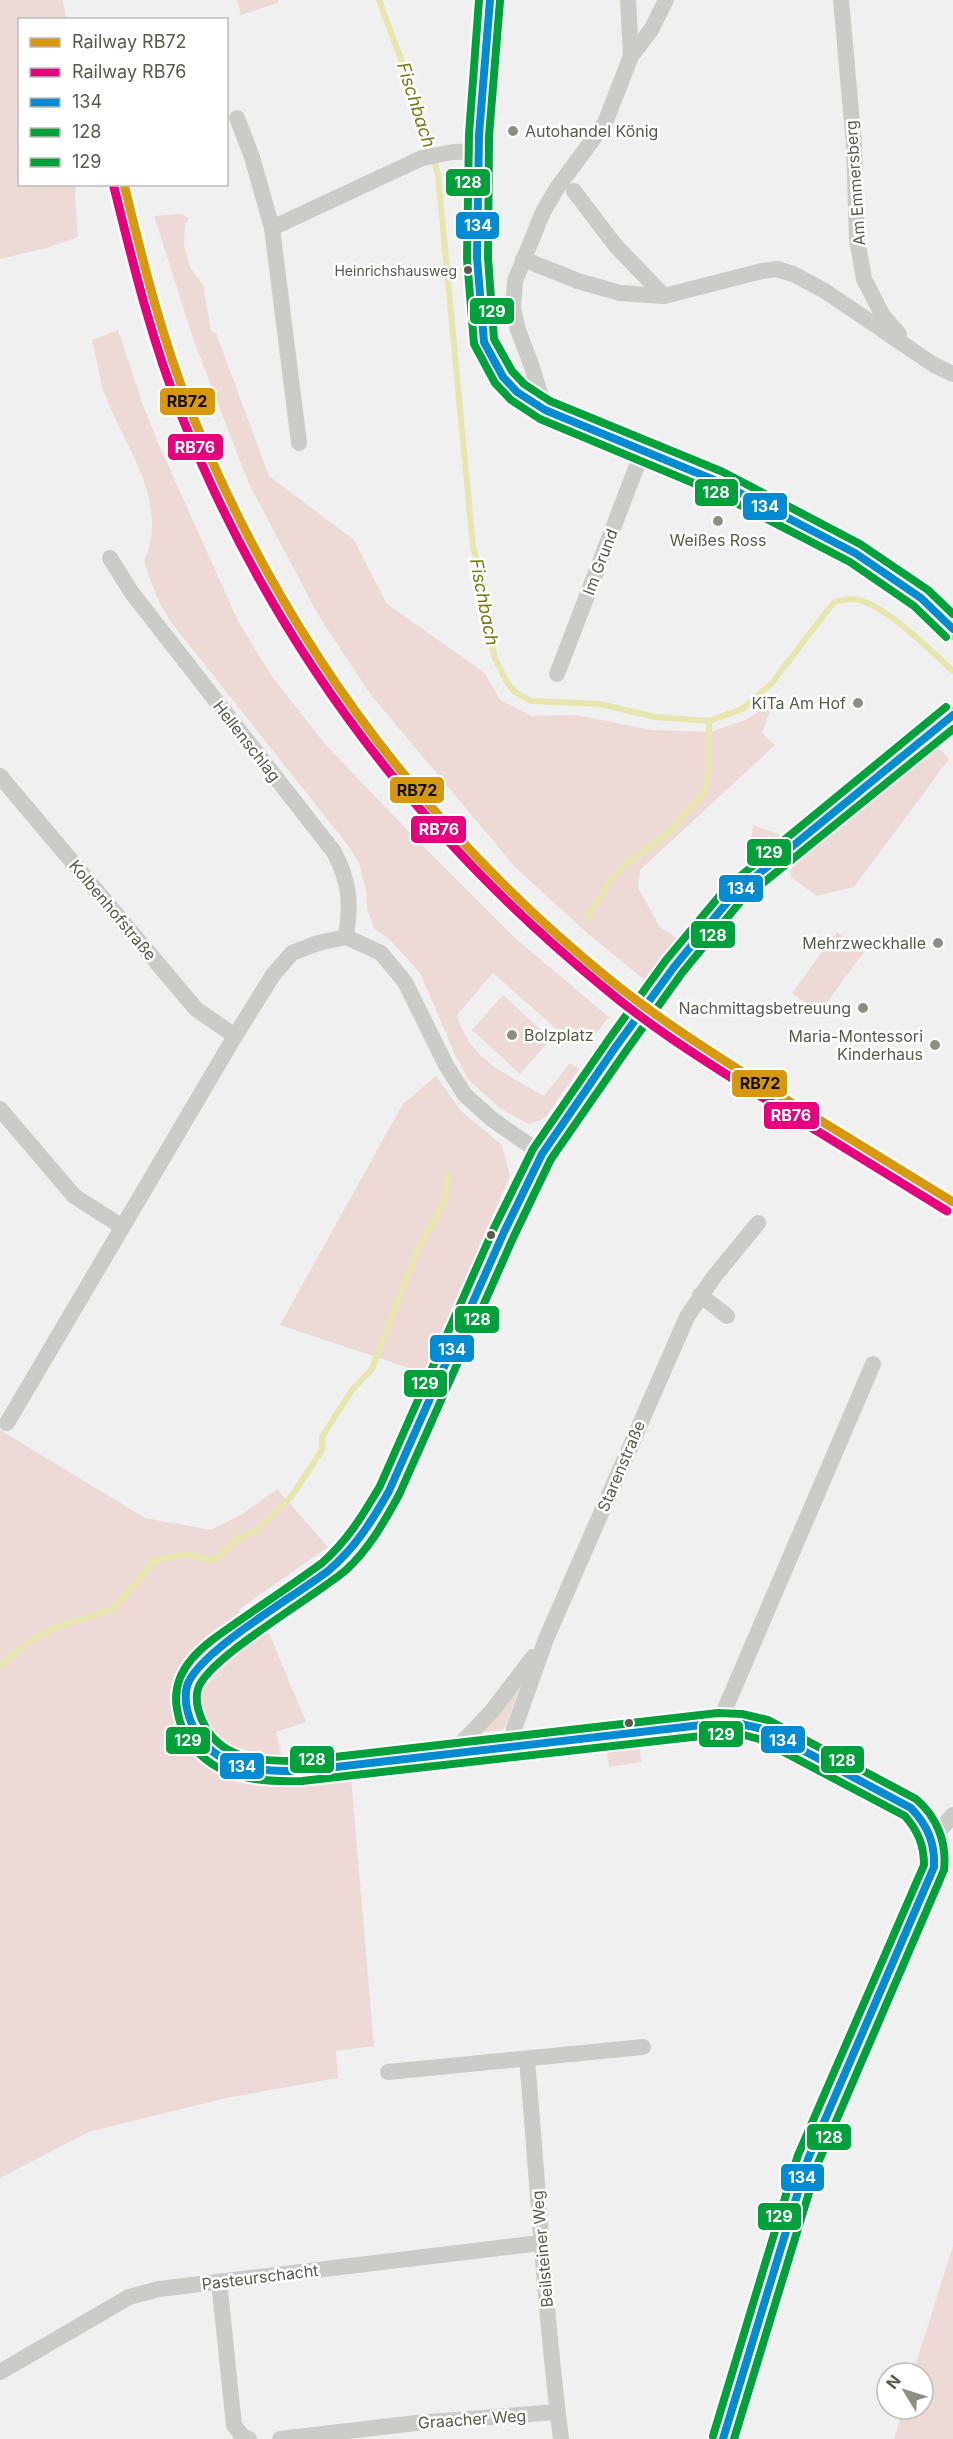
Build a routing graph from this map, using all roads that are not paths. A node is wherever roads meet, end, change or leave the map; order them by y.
1 (490, 0) edge
2 (628, 0) edge
3 (666, 0) edge
4 (841, 0) edge
5 (631, 56) junction
6 (237, 118) dead end
7 (478, 151) junction
8 (574, 191) dead end
9 (272, 228) junction
10 (523, 259) junction
11 (664, 296) junction
12 (913, 351) junction
13 (953, 374) edge
14 (545, 410) junction
15 (299, 443) dead end
16 (643, 450) junction
17 (110, 558) dead end
18 (953, 629) edge
19 (557, 674) dead end
20 (953, 715) edge
21 (0, 776) edge
22 (346, 937) junction
23 (657, 991) tunnel mouth
24 (235, 1036) junction
25 (617, 1045) tunnel mouth
26 (0, 1109) edge
27 (542, 1154) junction
28 (758, 1223) dead end
29 (121, 1226) junction
30 (700, 1295) junction
31 (727, 1316) dead end
32 (873, 1364) dead end
33 (7, 1423) dead end
34 (546, 1639) junction
35 (719, 1723) junction
36 (514, 1747) junction
37 (450, 1755) junction
38 (953, 1815) edge
39 (933, 1838) junction
40 (643, 2047) dead end
41 (527, 2059) junction
42 (388, 2072) dead end
43 (540, 2243) junction
44 (219, 2282) junction
45 (0, 2372) edge
46 (557, 2412) junction
47 (249, 2439) edge
48 (280, 2439) edge
49 (561, 2439) edge
50 (723, 2439) edge

1 - 7 main road
2 - 5 street
3 - 5 street
4 - 12 street, Am Emmersberg
5 - 10 street
6 - 9 street
7 - 9 street
7 - 14 main road
8 - 11 street
9 - 15 street
10 - 11 street, Am Emmersberg
10 - 14 street
11 - 12 street, Am Emmersberg
12 - 13 street, Am Emmersberg
14 - 16 main road
16 - 18 main road
16 - 19 street, Im Grund
17 - 22 street, Hellenschlag
20 - 23 street
21 - 24 street, Kolbenhofstraße
22 - 24 street
22 - 27 street
24 - 29 street
25 - 27 street
26 - 29 street
27 - 37 street
28 - 30 street, Starenstraße
29 - 33 street
30 - 31 street
30 - 34 street, Starenstraße
32 - 35 street
34 - 36 street, Starenstraße
34 - 37 street, Starenstraße
35 - 36 street
35 - 39 street
36 - 37 street
38 - 39 street
39 - 50 street
40 - 41 street
41 - 42 street
41 - 43 street, Beilsteiner Weg
43 - 44 street, Pasteurschacht
43 - 46 street, Beilsteiner Weg
44 - 45 street, Pasteurschacht
44 - 47 street
46 - 48 street, Graacher Weg
46 - 49 street, Beilsteiner Weg

